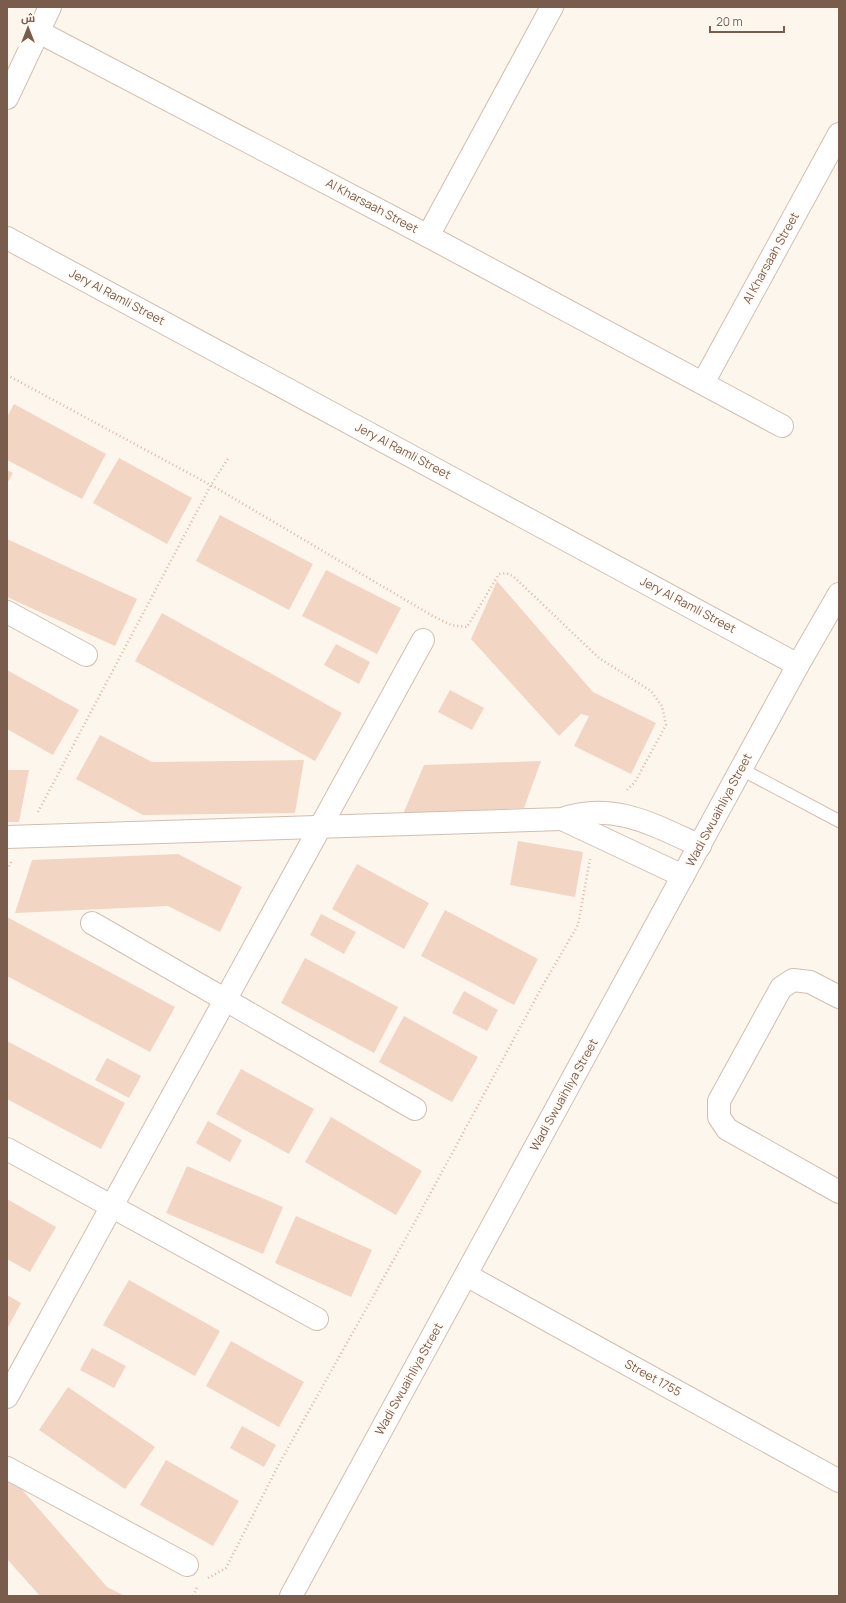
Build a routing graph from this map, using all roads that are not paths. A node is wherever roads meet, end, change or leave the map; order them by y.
1 (50, 7) edge
2 (552, 7) edge
3 (39, 32) junction
4 (7, 98) edge
5 (839, 134) edge
6 (428, 236) junction
7 (7, 238) edge
8 (703, 383) junction
9 (782, 426) dead end
10 (839, 594) edge
11 (7, 612) edge
12 (423, 640) dead end
13 (86, 655) dead end
14 (798, 665) junction
15 (741, 769) junction
16 (562, 819) junction
17 (839, 821) edge
18 (320, 827) junction
19 (16, 837) edge
20 (700, 846) junction
21 (683, 876) junction
22 (92, 923) dead end
23 (839, 997) edge
24 (226, 1000) junction
25 (415, 1109) dead end
26 (7, 1149) edge
27 (839, 1192) edge
28 (112, 1207) junction
29 (466, 1275) junction
30 (317, 1319) dead end
31 (7, 1397) edge
32 (7, 1468) edge
33 (839, 1481) edge
34 (186, 1565) dead end
35 (291, 1596) edge

1 - 3 street
2 - 6 street
3 - 4 street
3 - 6 street, Al Kharsaah Street
5 - 8 street, Al Kharsaah Street
6 - 8 street, Al Kharsaah Street
7 - 14 street, Jery Al Ramli Street
8 - 9 street, Al Kharsaah Street
10 - 14 street, Wadi Swuaihliya Street
11 - 13 street
12 - 18 street
14 - 15 street, Wadi Swuaihliya Street
15 - 17 lane
15 - 20 street, Wadi Swuaihliya Street
16 - 18 street
16 - 20 street
16 - 21 street
18 - 19 street
18 - 24 street
20 - 21 street, Wadi Swuaihliya Street
21 - 29 street, Wadi Swuaihliya Street
22 - 24 street
23 - 27 street
24 - 25 street
24 - 28 street
26 - 28 street
28 - 30 street
28 - 31 street
29 - 33 street, Street 1755
29 - 35 street, Wadi Swuaihliya Street
32 - 34 street

